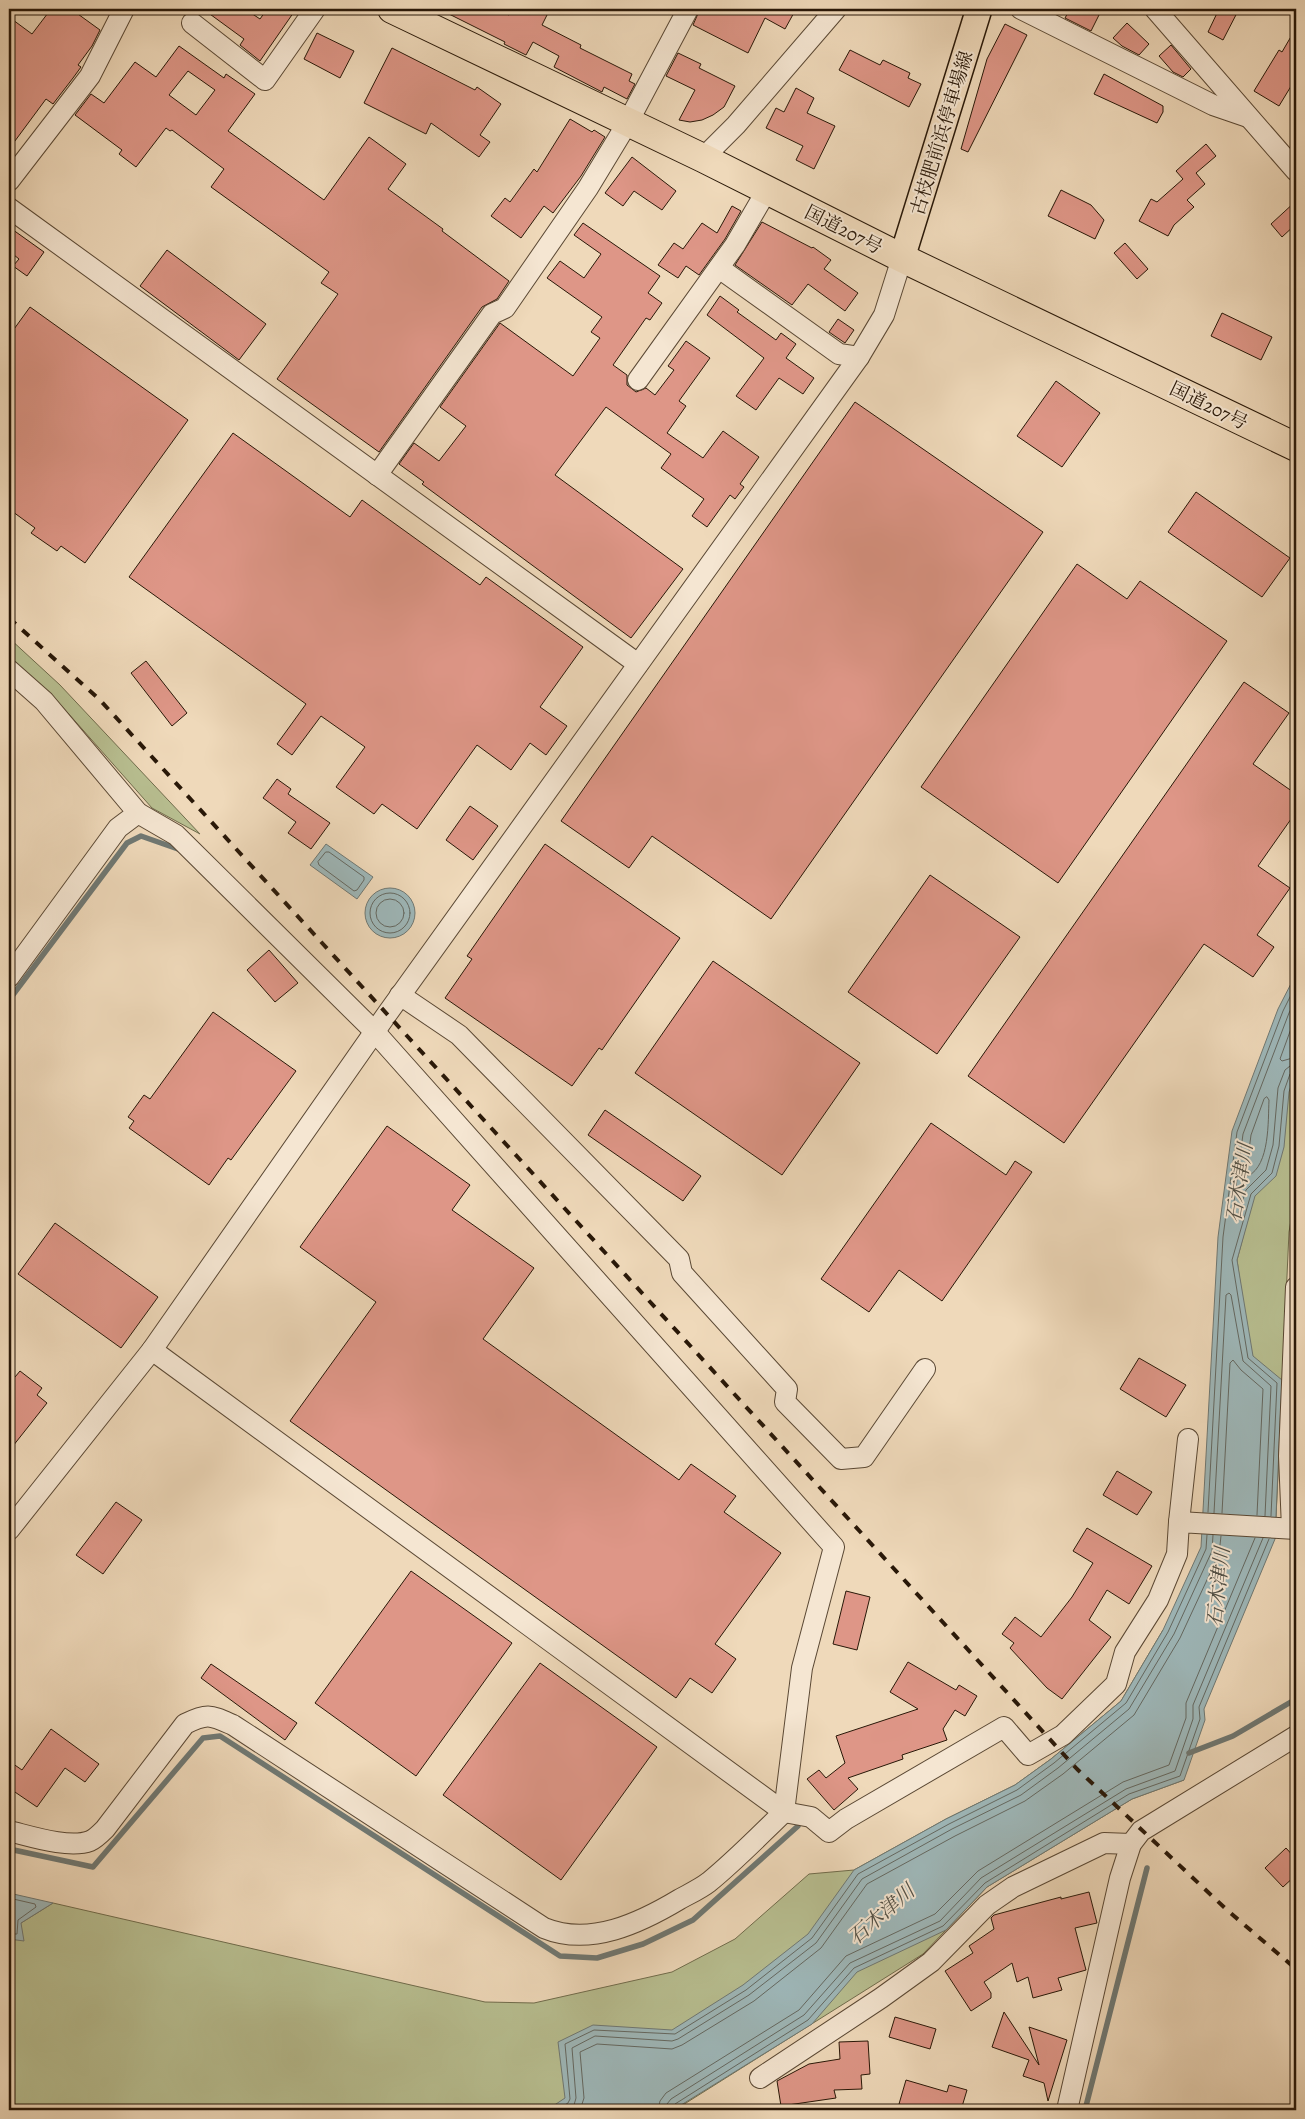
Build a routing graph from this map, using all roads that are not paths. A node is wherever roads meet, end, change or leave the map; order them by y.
1 (124, 9) edge
2 (315, 9) edge
3 (392, 9) edge
4 (688, 9) edge
5 (836, 9) edge
6 (979, 9) edge
7 (1021, 9) edge
8 (1156, 9) edge
9 (192, 23) dead end
10 (1248, 117) junction
11 (628, 122) junction
12 (703, 158) junction
13 (1296, 171) edge
14 (9, 181) edge
15 (767, 190) junction
16 (9, 208) edge
17 (902, 258) junction
18 (719, 268) junction
19 (859, 357) junction
20 (638, 380) dead end
21 (1296, 447) edge
22 (377, 475) junction
23 (638, 664) junction
24 (9, 670) edge
25 (138, 813) junction
26 (9, 977) edge
27 (400, 996) junction
28 (374, 1031) junction
29 (1296, 1287) edge
30 (152, 1350) junction
31 (925, 1368) dead end
32 (1188, 1439) dead end
33 (1188, 1523) junction
34 (1291, 1528) edge
35 (9, 1530) edge
36 (1296, 1736) edge
37 (784, 1812) junction
38 (9, 1831) edge
39 (1131, 1844) junction
40 (760, 2078) dead end
41 (1068, 2110) edge

1 - 14 street
2 - 9 street
3 - 11 highway, 国道207号
4 - 11 street
5 - 12 street
6 - 17 main road, 古枝肥前浜停車場線
7 - 10 street
8 - 10 street
10 - 13 street
11 - 12 highway, 国道207号
11 - 22 street
12 - 15 highway, 国道207号
15 - 17 highway, 国道207号
15 - 18 street
16 - 22 street
17 - 19 street
17 - 21 highway, 国道207号
18 - 19 street
18 - 20 street
19 - 23 street
22 - 23 street
23 - 27 street
24 - 25 street
25 - 26 street
25 - 28 street
27 - 28 street
27 - 31 street
28 - 30 street
28 - 37 street
29 - 34 street
30 - 35 street
30 - 37 street
32 - 33 street
33 - 34 street
33 - 37 street
36 - 39 street
37 - 38 street
39 - 40 street
39 - 41 street

